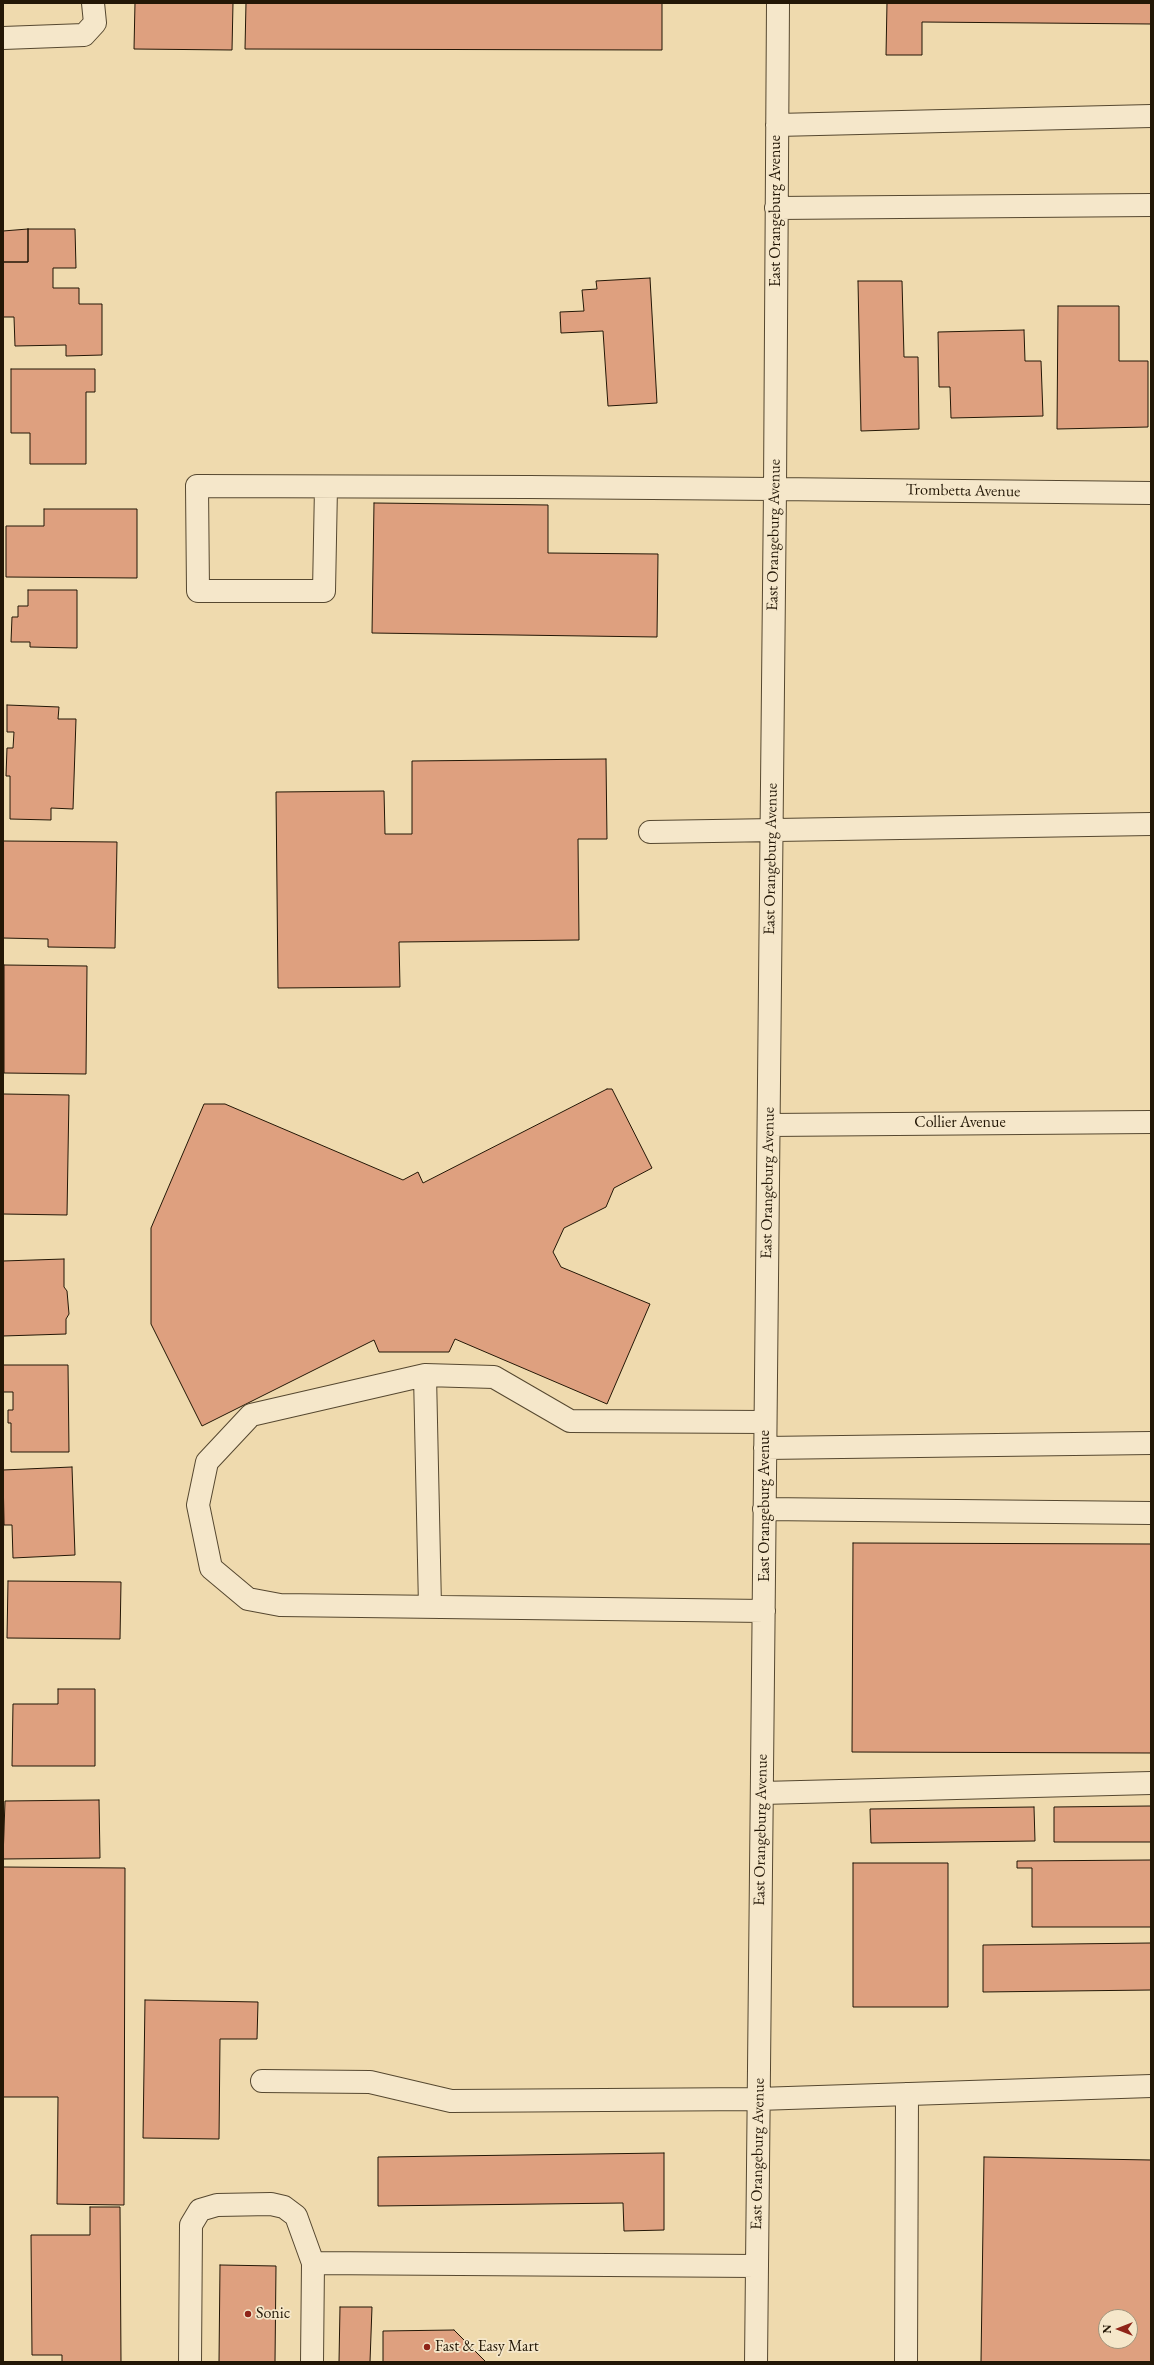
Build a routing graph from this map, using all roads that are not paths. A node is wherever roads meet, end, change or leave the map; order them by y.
1 (93, 3) edge
2 (778, 3) edge
3 (3, 38) edge
4 (1151, 116) edge
5 (777, 125) junction
6 (1151, 206) edge
7 (776, 208) junction
8 (326, 487) junction
9 (775, 489) junction
10 (1151, 493) edge
11 (1151, 824) edge
12 (771, 829) junction
13 (650, 832) dead end
14 (1151, 1122) edge
15 (769, 1125) junction
16 (425, 1375) junction
17 (765, 1422) junction
18 (1151, 1443) edge
19 (765, 1448) junction
20 (764, 1509) junction
21 (1151, 1513) edge
22 (430, 1607) junction
23 (764, 1611) junction
24 (1151, 1783) edge
25 (762, 1793) junction
26 (262, 2081) dead end
27 (1151, 2086) edge
28 (907, 2094) junction
29 (758, 2099) junction
30 (313, 2263) junction
31 (756, 2266) junction
32 (190, 2362) edge
33 (312, 2362) edge
34 (756, 2362) edge
35 (906, 2362) edge

1 - 3 street
2 - 5 street, East Orangeburg Avenue
4 - 5 street
5 - 7 street, East Orangeburg Avenue
6 - 7 street
7 - 9 street, East Orangeburg Avenue
8 - 8 street, Trombetta Avenue
8 - 9 street, Trombetta Avenue
9 - 10 street, Trombetta Avenue
9 - 12 street, East Orangeburg Avenue
11 - 12 street
12 - 13 street
12 - 15 street, East Orangeburg Avenue
14 - 15 street, Collier Avenue
15 - 17 street, East Orangeburg Avenue
16 - 17 street
16 - 22 street
16 - 22 street
17 - 19 street, East Orangeburg Avenue
18 - 19 street
19 - 20 street, East Orangeburg Avenue
20 - 21 street
20 - 23 street, East Orangeburg Avenue
22 - 23 street
23 - 25 street, East Orangeburg Avenue
24 - 25 street
25 - 29 street, East Orangeburg Avenue
26 - 29 street
27 - 28 street
28 - 29 street
28 - 35 street
29 - 31 street, East Orangeburg Avenue
30 - 31 street
30 - 32 street
30 - 33 street
31 - 34 street, East Orangeburg Avenue

